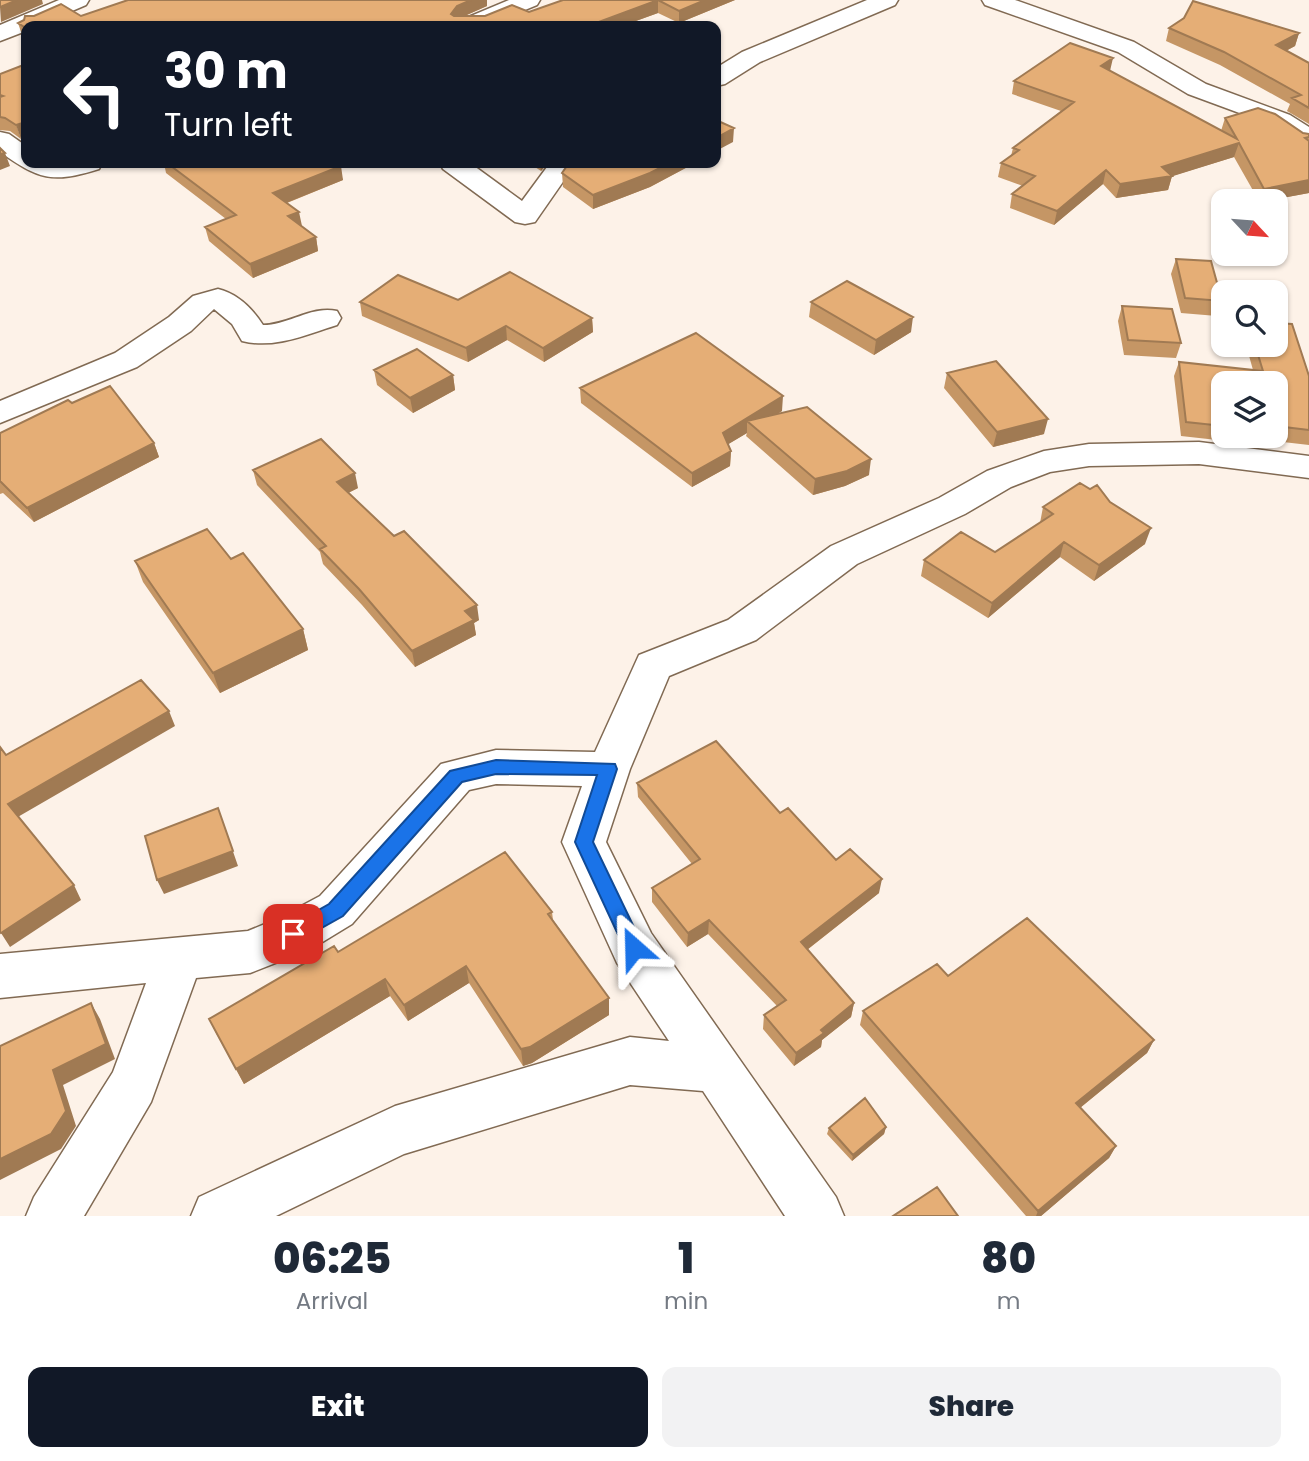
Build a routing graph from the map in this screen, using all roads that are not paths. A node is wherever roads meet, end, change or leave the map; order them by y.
1 (78, 0) edge
2 (529, 0) edge
3 (887, 0) edge
4 (993, 0) edge
5 (30, 21) edge
6 (479, 21) edge
7 (21, 25) edge
8 (0, 34) edge
9 (721, 76) edge
10 (1309, 138) edge
11 (0, 139) edge
12 (21, 154) edge
13 (43, 168) edge
14 (64, 168) edge
15 (460, 168) edge
16 (559, 168) edge
17 (326, 318) dead end
18 (0, 413) edge
19 (1309, 467) edge
20 (609, 769) junction
21 (179, 959) junction
22 (0, 976) edge
23 (717, 1069) junction
24 (52, 1216) edge
25 (218, 1216) edge
26 (817, 1216) edge

1 - 5 street
2 - 6 street
3 - 9 street
4 - 10 street
7 - 8 street
11 - 12 street
13 - 14 street
15 - 16 street
17 - 18 street
19 - 20 street
20 - 21 street
20 - 23 street
21 - 22 street
21 - 24 street
23 - 25 street
23 - 26 street

